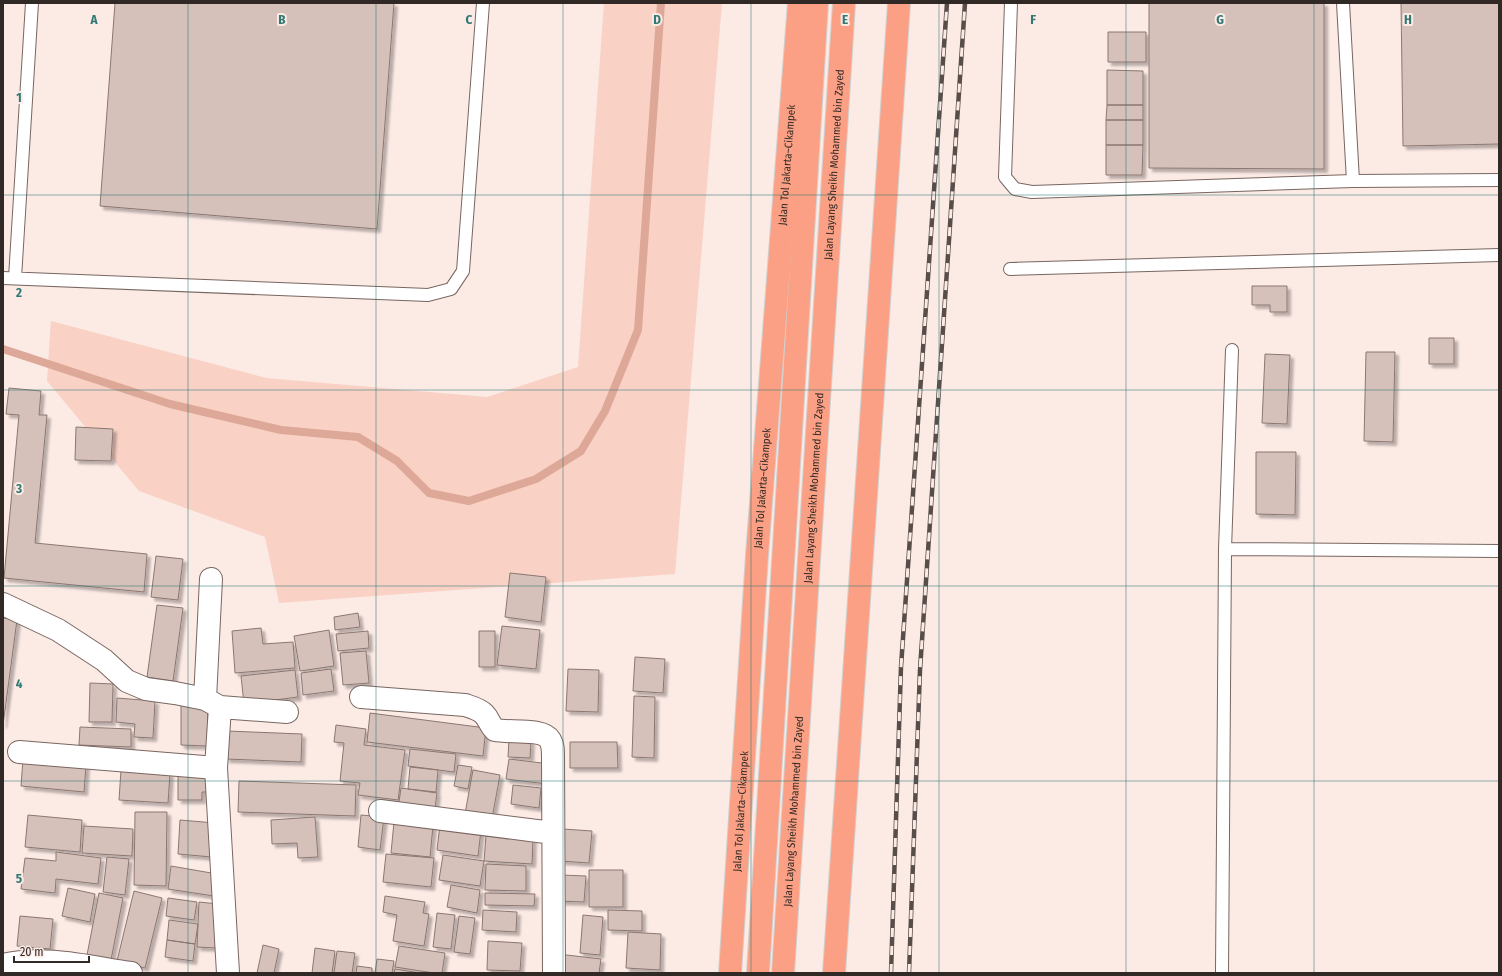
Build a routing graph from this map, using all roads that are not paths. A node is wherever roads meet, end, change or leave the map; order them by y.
1 (32, 3) edge
2 (483, 3) edge
3 (799, 3) edge
4 (817, 3) edge
5 (844, 3) edge
6 (899, 3) edge
7 (1011, 3) edge
8 (1343, 3) edge
9 (1499, 180) edge
10 (1353, 181) junction
11 (1499, 255) edge
12 (1010, 269) dead end
13 (9, 278) edge
14 (1232, 350) dead end
15 (1225, 549) junction
16 (1499, 551) edge
17 (211, 579) dead end
18 (3, 604) edge
19 (361, 697) dead end
20 (212, 703) junction
21 (287, 712) dead end
22 (19, 752) dead end
23 (216, 768) junction
24 (380, 811) dead end
25 (553, 833) junction
26 (3, 965) edge
27 (131, 973) edge
28 (228, 973) edge
29 (554, 973) edge
30 (730, 973) edge
31 (758, 973) edge
32 (784, 973) edge
33 (834, 973) edge
34 (1222, 973) edge

1 - 13 lane
2 - 13 lane
3 - 30 highway, Jalan Tol Jakarta–Cikampek
4 - 31 highway
5 - 32 highway, Jalan Layang Sheikh Mohammed bin Zayed
6 - 33 highway
7 - 10 lane
8 - 10 lane
9 - 10 lane
11 - 12 lane
14 - 15 lane
15 - 16 lane
15 - 34 lane
17 - 20 street
18 - 20 street
19 - 25 street
20 - 21 street
20 - 23 street
22 - 23 street
23 - 28 street
24 - 25 street
25 - 29 street
26 - 27 street

